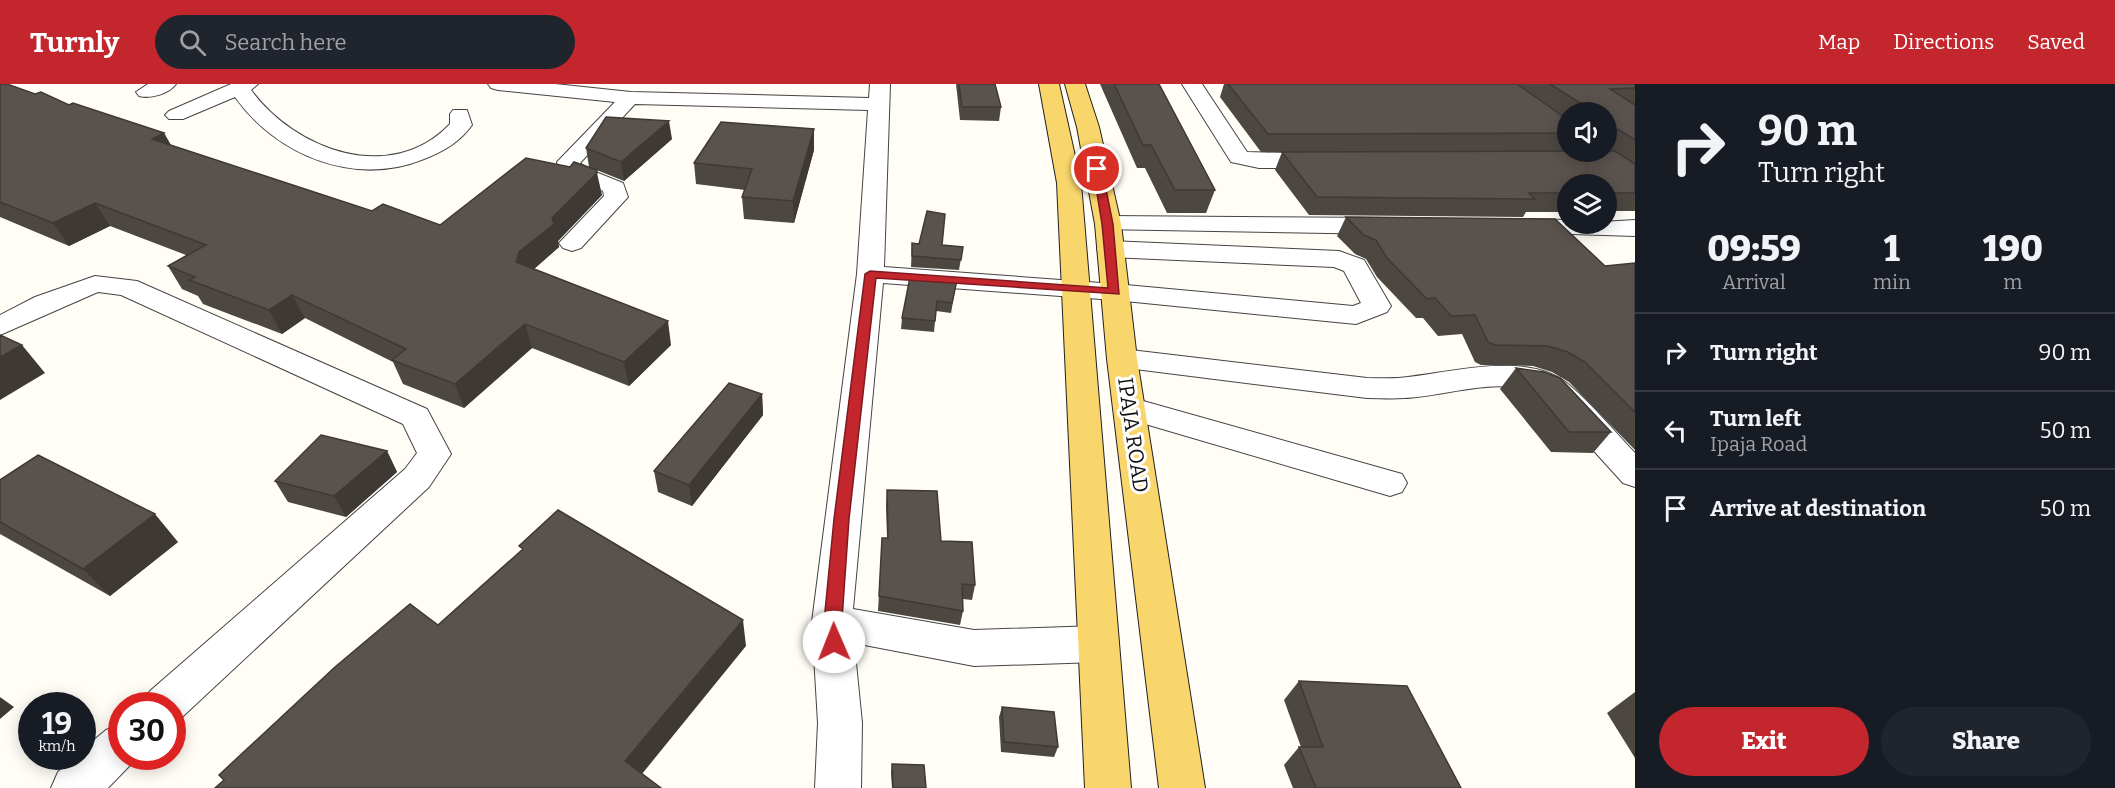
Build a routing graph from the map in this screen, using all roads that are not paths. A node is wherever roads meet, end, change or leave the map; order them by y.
1 (166, 84) edge
2 (498, 84) edge
3 (796, 84) edge
4 (1049, 84) edge
5 (1075, 84) edge
6 (1192, 84) edge
7 (244, 86) edge
8 (881, 91) edge
9 (146, 92) dead end
10 (631, 98) junction
11 (460, 114) dead end
12 (176, 115) dead end
13 (1341, 160) edge
14 (1407, 226) edge
15 (1491, 227) edge
16 (1635, 228) edge
17 (1109, 237) junction
18 (572, 243) dead end
19 (870, 274) junction
20 (1077, 289) junction
21 (1114, 292) junction
22 (0, 326) edge
23 (1122, 359) junction
24 (1129, 408) junction
25 (1635, 474) edge
26 (1390, 483) dead end
27 (832, 622) junction
28 (1097, 644) junction
29 (179, 692) edge
30 (108, 758) edge
31 (74, 788) edge
32 (838, 788) edge
33 (1108, 788) edge
34 (1182, 788) edge

1 - 9 street
2 - 10 street
3 - 8 street
4 - 20 main road, IPAJA ROAD
5 - 17 main road, IPAJA ROAD
6 - 13 street
7 - 11 street
7 - 12 street
8 - 10 street
8 - 19 street
10 - 18 street
14 - 17 street
15 - 16 street
17 - 21 main road, IPAJA ROAD
17 - 21 street
19 - 20 street
19 - 27 street
20 - 21 street
20 - 28 main road, IPAJA ROAD
21 - 23 main road, IPAJA ROAD
22 - 29 street
23 - 24 main road, IPAJA ROAD
23 - 25 street
24 - 26 street
24 - 34 main road, IPAJA ROAD
27 - 28 street
27 - 32 street
28 - 33 main road, IPAJA ROAD
30 - 31 street

